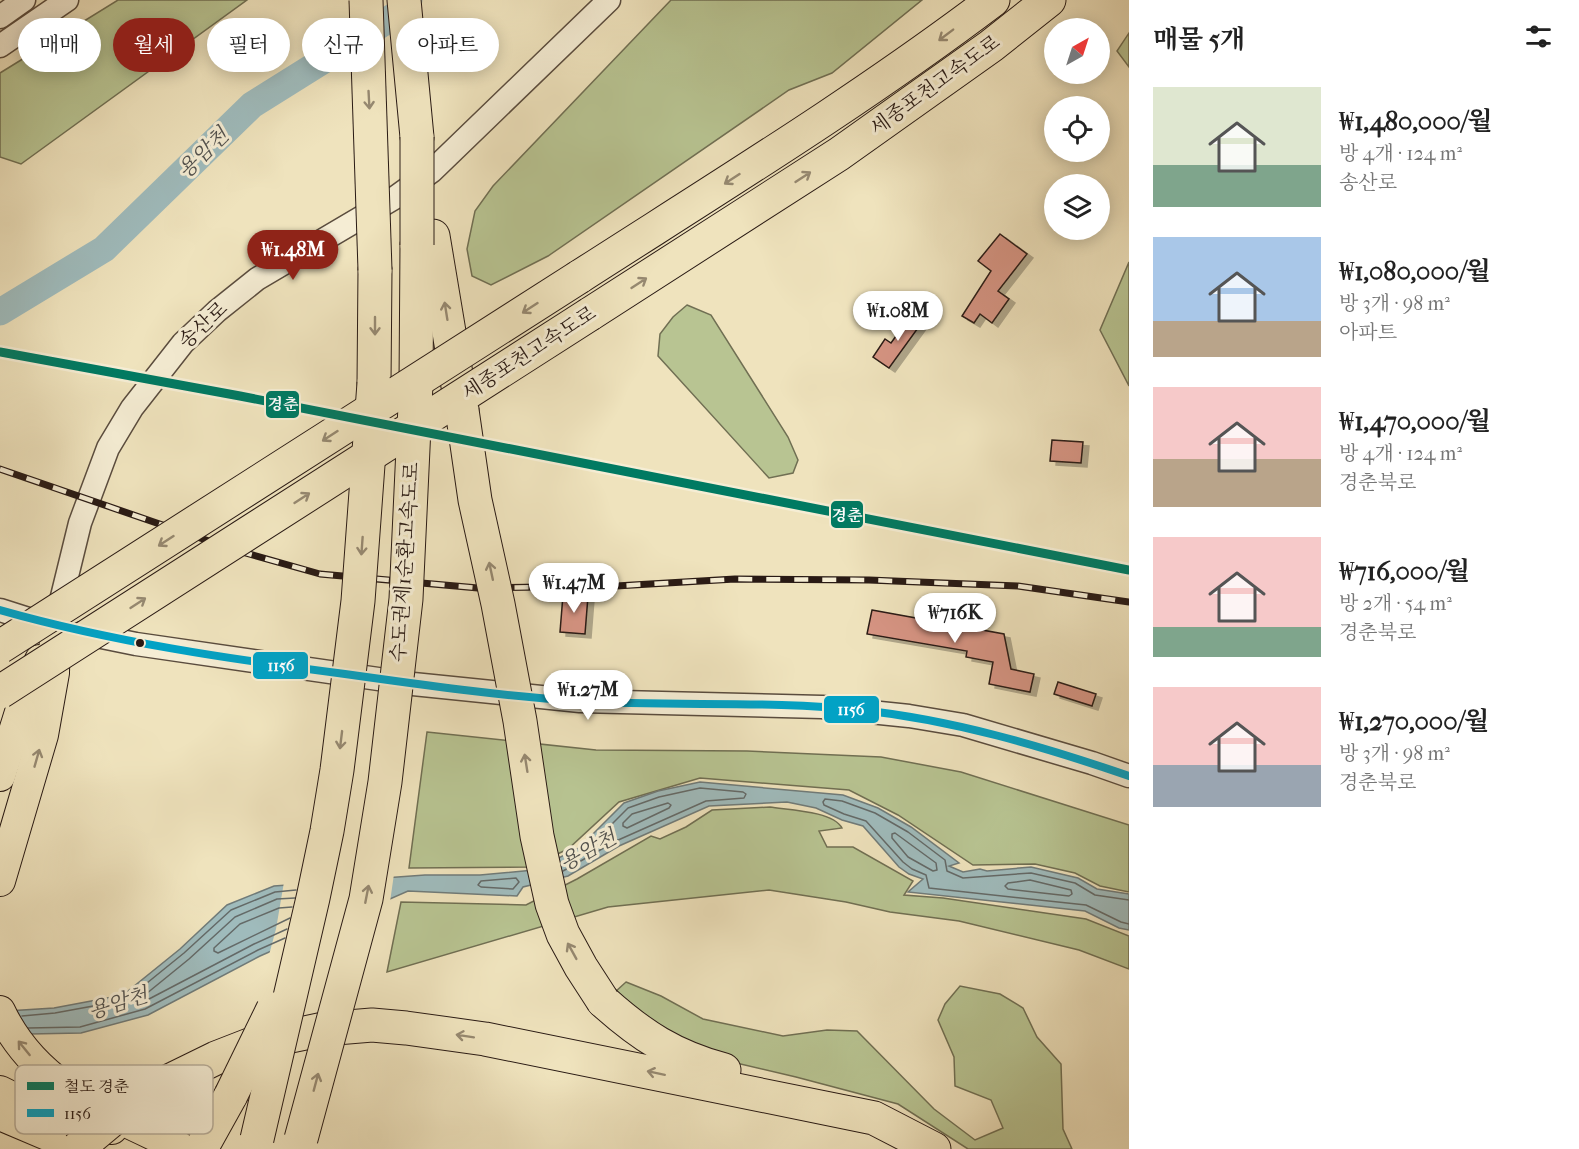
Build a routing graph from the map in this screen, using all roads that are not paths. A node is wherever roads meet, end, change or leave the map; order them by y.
1 (24, 0) edge
2 (67, 0) edge
3 (366, 0) edge
4 (404, 0) edge
5 (609, 0) edge
6 (993, 0) edge
7 (1049, 0) edge
8 (0, 17) edge
9 (0, 46) edge
10 (425, 241) junction
11 (0, 610) edge
12 (55, 627) junction
13 (0, 647) edge
14 (0, 692) edge
15 (0, 776) edge
16 (1129, 776) edge
17 (0, 881) edge
18 (298, 958) junction
19 (0, 1011) edge
20 (39, 1065) edge
21 (202, 1065) edge
22 (0, 1091) edge
23 (15, 1098) edge
24 (0, 1115) edge
25 (213, 1118) edge
26 (874, 1118) junction
27 (15, 1122) edge
28 (44, 1134) edge
29 (96, 1134) edge
30 (133, 1134) edge
31 (157, 1134) edge
32 (201, 1134) edge
33 (78, 1149) edge
34 (189, 1149) edge
35 (254, 1149) edge
36 (298, 1149) edge
37 (934, 1149) edge

1 - 8 street
2 - 9 street
3 -> 18 highway, bridge
4 - 10 highway, 수도권제1순환고속도로, bridge
5 - 12 street, 송산로
6 -> 13 highway, 세종포천고속도로, bridge
14 -> 7 highway, 세종포천고속도로, bridge
26 -> 10 highway, bridge
36 -> 10 highway, 수도권제1순환고속도로, bridge
11 - 12 street
12 - 15 highway
12 - 16 street
17 -> 12 highway
18 - 25 highway, bridge
18 - 35 highway, bridge
20 -> 19 highway
26 -> 21 highway, bridge
22 - 23 highway
24 - 27 highway
26 - 37 highway
28 - 33 highway
29 -> 33 highway, bridge
30 - 34 highway
34 -> 31 highway
32 - 34 highway, bridge

